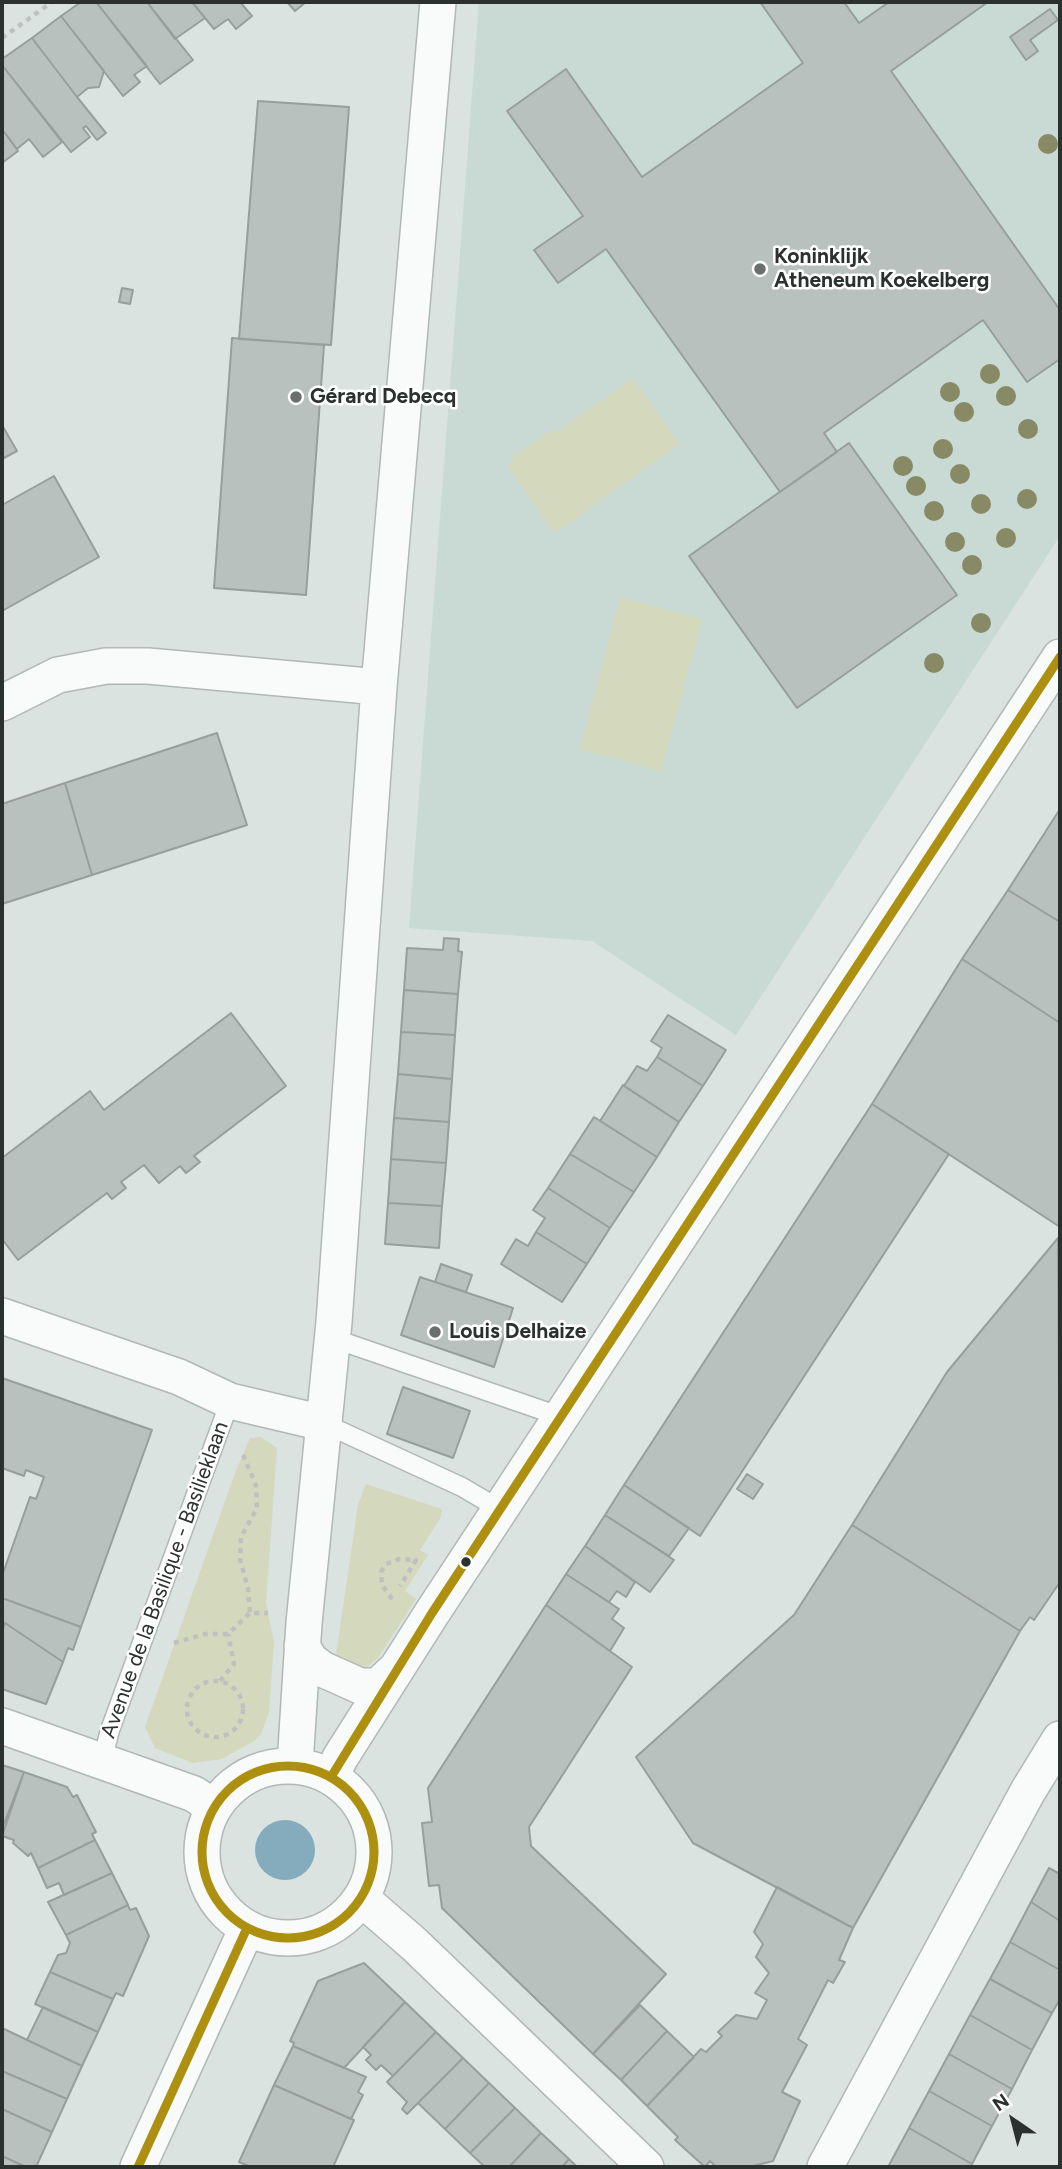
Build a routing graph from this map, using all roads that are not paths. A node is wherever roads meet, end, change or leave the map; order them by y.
1 (438, 2) edge
2 (1060, 657) edge
3 (379, 687) junction
4 (2, 703) edge
5 (2, 1315) edge
6 (332, 1338) junction
7 (230, 1401) junction
8 (562, 1417) junction
9 (323, 1423) junction
10 (501, 1510) junction
11 (302, 1646) junction
12 (396, 1670) junction
13 (2, 1726) edge
14 (1060, 1739) edge
15 (102, 1761) junction
16 (295, 1765) junction
17 (331, 1777) junction
18 (213, 1807) junction
19 (361, 1898) junction
20 (247, 1928) junction
21 (138, 2167) edge
22 (646, 2167) edge
23 (825, 2167) edge

1 - 3 street
2 - 8 street
3 - 4 street
3 - 6 street
5 - 7 street
6 - 8 lane
6 - 9 street
7 - 9 street
7 - 15 lane, Avenue de la Basilique - Basilieklaan
8 - 10 street
9 - 10 lane
9 - 11 street
10 - 12 street
11 - 12 street
11 - 16 street
12 - 17 street
13 - 15 street
14 - 23 street
15 - 18 street
16 - 17 street
16 - 18 street
17 - 19 street
18 - 20 street
19 - 20 street
19 - 22 street
20 - 21 street

